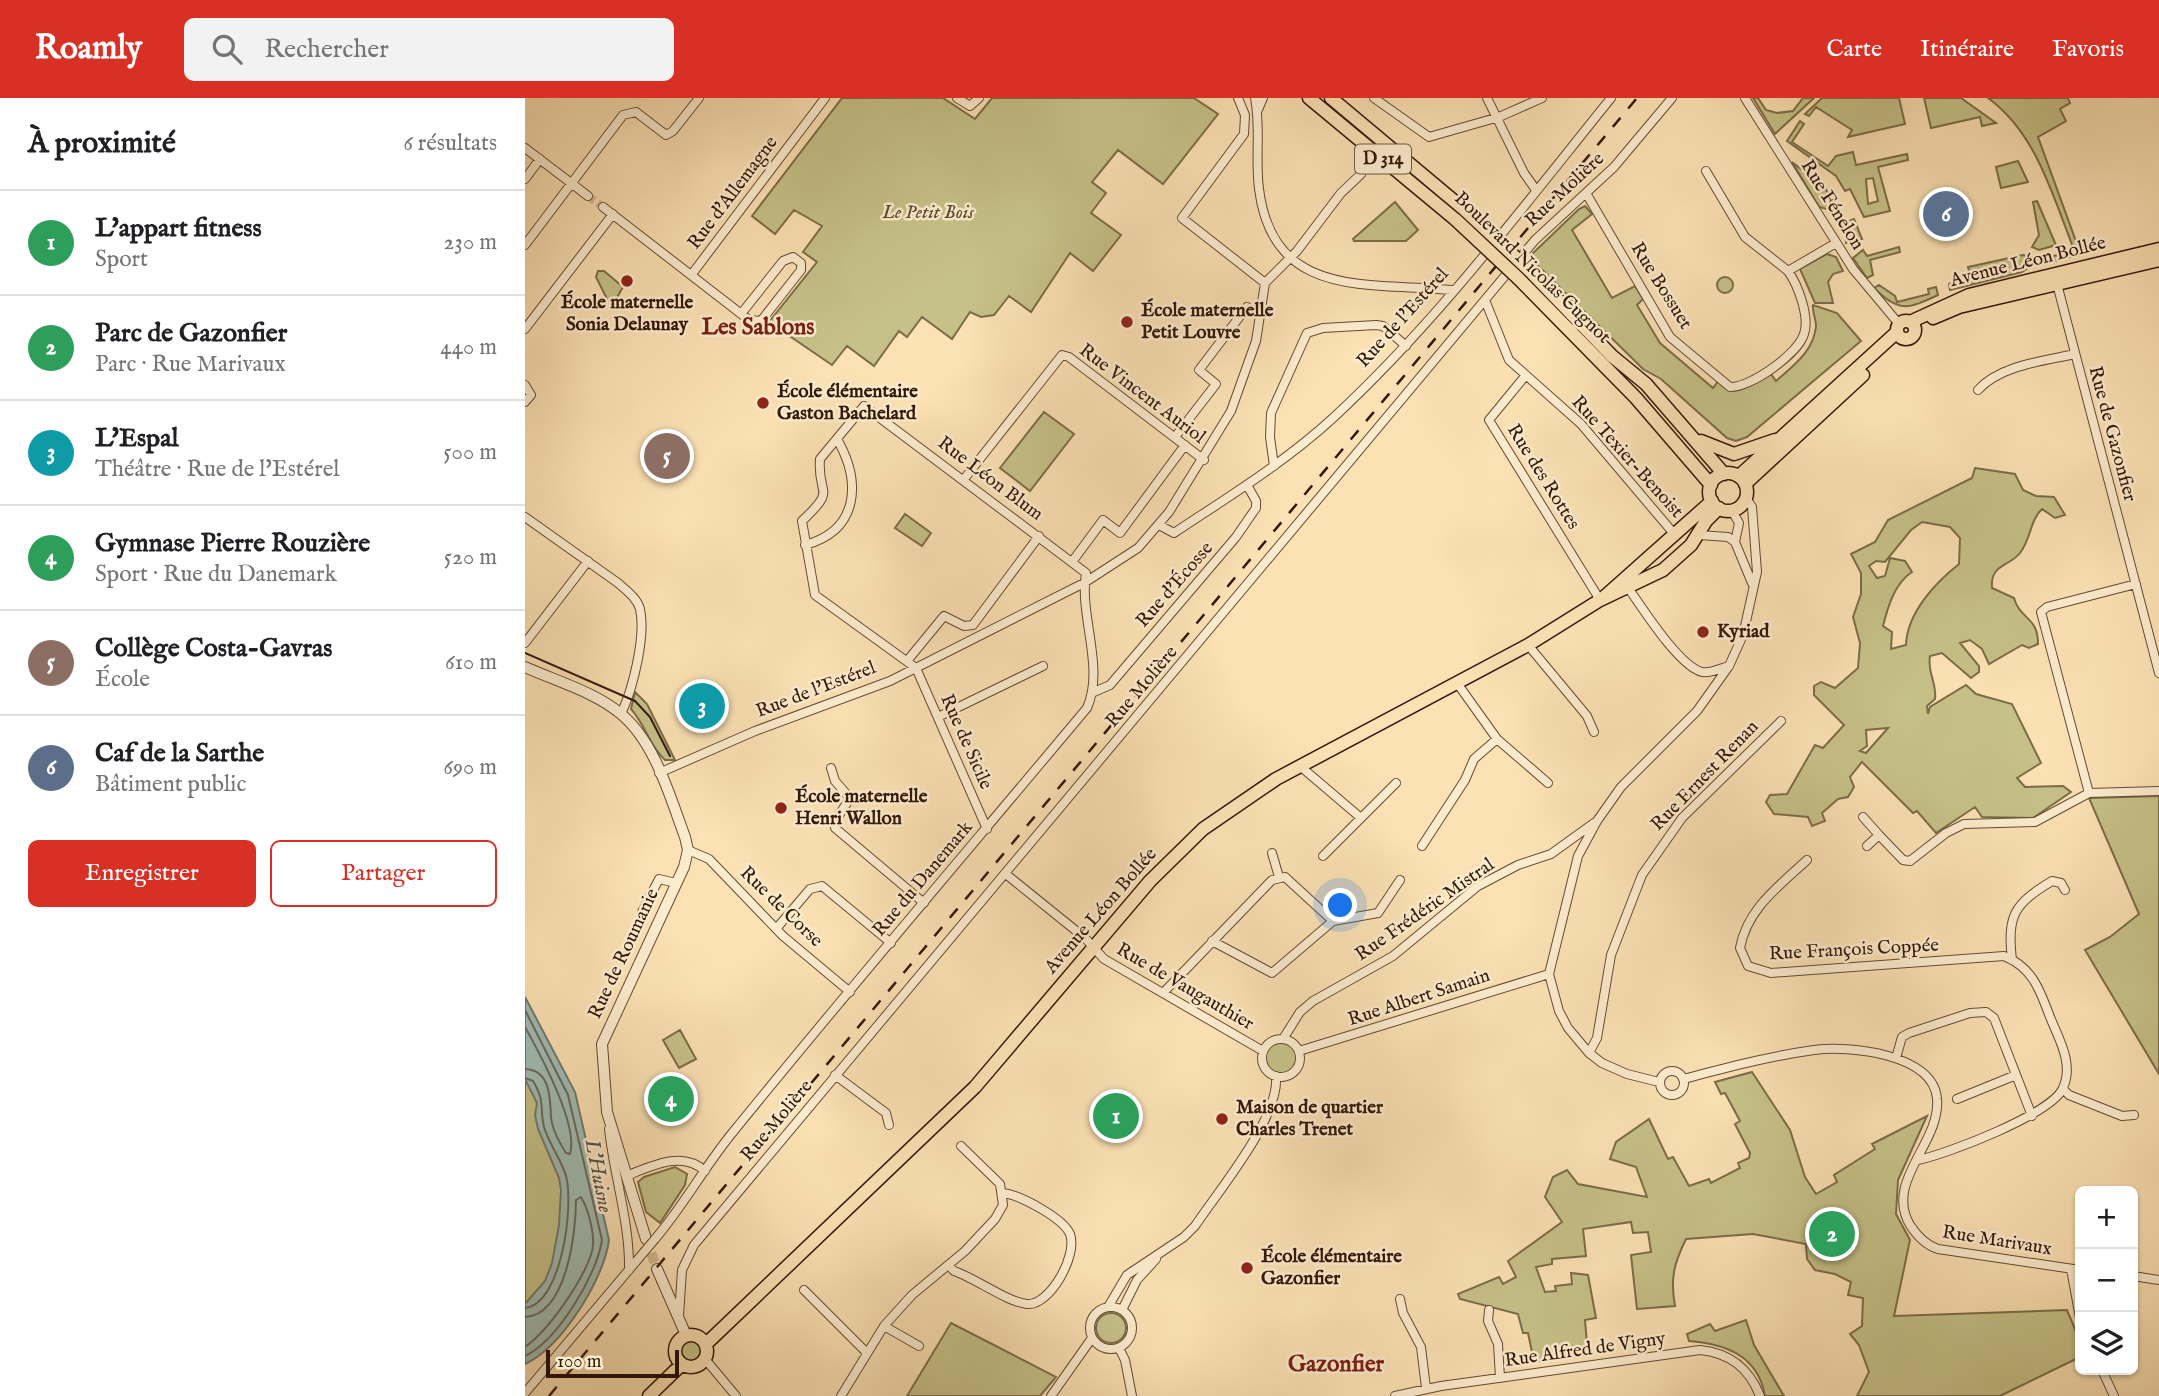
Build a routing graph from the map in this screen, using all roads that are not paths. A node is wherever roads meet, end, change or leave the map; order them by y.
1 (699, 98) edge
2 (825, 98) edge
3 (957, 98) edge
4 (979, 98) edge
5 (1238, 98) edge
6 (1255, 98) edge
7 (1263, 98) edge
8 (1309, 98) edge
9 (1331, 98) edge
10 (1374, 98) edge
11 (1487, 98) edge
12 (1542, 98) edge
13 (1611, 98) edge
14 (1672, 98) edge
15 (1745, 98) edge
16 (1257, 112) junction
17 (1499, 117) junction
18 (525, 148) edge
19 (540, 159) junction
20 (1706, 171) dead end
21 (1361, 174) dead end
22 (525, 179) edge
23 (572, 184) junction
24 (1536, 190) junction
25 (1586, 193) junction
26 (589, 196) tunnel mouth
27 (603, 207) tunnel mouth
28 (613, 214) junction
29 (1461, 216) junction
30 (1836, 243) junction
31 (525, 245) edge
32 (2159, 249) edge
33 (1290, 258) junction
34 (2159, 260) edge
35 (1788, 271) junction
36 (1523, 273) junction
37 (692, 274) junction
38 (1265, 283) junction
39 (2057, 284) junction
40 (1452, 290) junction
41 (1485, 300) junction
42 (1247, 307) dead end
43 (741, 314) junction
44 (525, 329) edge
45 (1904, 329) junction
46 (1406, 346) junction
47 (2075, 354) junction
48 (1526, 375) junction
49 (525, 385) edge
50 (1978, 390) dead end
51 (525, 402) edge
52 (1175, 437) junction
53 (1782, 437) junction
54 (1693, 438) junction
55 (837, 439) junction
56 (1185, 445) junction
57 (1203, 460) junction
58 (1274, 466) junction
59 (1724, 474) junction
60 (964, 479) junction
61 (1742, 480) junction
62 (1247, 485) junction
63 (1710, 485) junction
64 (1746, 498) junction
65 (1721, 507) junction
66 (525, 517) edge
67 (1165, 517) junction
68 (1159, 525) junction
69 (1187, 525) junction
70 (1675, 535) junction
71 (1699, 535) junction
72 (1039, 536) junction
73 (1735, 542) junction
74 (805, 545) junction
75 (588, 561) junction
76 (1072, 562) junction
77 (1084, 583) junction
78 (1752, 583) junction
79 (2136, 584) junction
80 (1629, 589) junction
81 (1600, 600) junction
82 (525, 643) edge
83 (1528, 645) junction
84 (907, 661) junction
85 (1044, 666) dead end
86 (1729, 666) junction
87 (525, 667) edge
88 (916, 668) junction
89 (2159, 673) edge
90 (1457, 682) junction
91 (1094, 692) junction
92 (621, 714) junction
93 (938, 717) junction
94 (1781, 720) dead end
95 (1594, 732) dead end
96 (1497, 739) junction
97 (1300, 766) junction
98 (831, 768) dead end
99 (659, 774) junction
100 (1396, 783) dead end
101 (1548, 783) dead end
102 (2159, 792) edge
103 (2089, 793) junction
104 (1863, 817) dead end
105 (1361, 818) junction
106 (1597, 821) junction
107 (986, 829) junction
108 (1879, 835) junction
109 (1422, 846) dead end
110 (1867, 846) dead end
111 (688, 850) junction
112 (1272, 853) dead end
113 (1324, 856) dead end
114 (1807, 860) dead end
115 (1007, 874) junction
116 (1279, 877) junction
117 (1400, 880) dead end
118 (676, 883) junction
119 (2066, 890) dead end
120 (924, 903) junction
121 (642, 912) dead end
122 (1333, 921) junction
123 (776, 929) junction
124 (1212, 941) junction
125 (891, 943) junction
126 (1094, 948) junction
127 (2012, 960) junction
128 (1549, 974) junction
129 (850, 992) junction
130 (1163, 993) junction
131 (1283, 1039) junction
132 (1263, 1051) junction
133 (1299, 1051) junction
134 (1589, 1053) junction
135 (1896, 1058) junction
136 (835, 1075) junction
137 (2016, 1075) junction
138 (1276, 1076) junction
139 (1683, 1079) junction
140 (1659, 1082) junction
141 (2063, 1089) junction
142 (1957, 1098) dead end
143 (607, 1112) junction
144 (2134, 1115) dead end
145 (2032, 1116) junction
146 (889, 1125) dead end
147 (961, 1146) dead end
148 (1918, 1160) junction
149 (705, 1171) junction
150 (626, 1176) junction
151 (1003, 1193) junction
152 (649, 1237) junction
153 (1163, 1252) junction
154 (948, 1265) junction
155 (657, 1269) tunnel mouth
156 (2075, 1269) edge
157 (629, 1270) junction
158 (2138, 1277) edge
159 (2159, 1280) edge
160 (804, 1290) dead end
161 (1400, 1299) dead end
162 (1108, 1307) junction
163 (1122, 1310) junction
164 (1489, 1310) dead end
165 (680, 1319) junction
166 (884, 1326) junction
167 (686, 1335) junction
168 (1092, 1338) junction
169 (706, 1344) junction
170 (919, 1346) dead end
171 (1119, 1348) junction
172 (867, 1353) junction
173 (705, 1359) junction
174 (683, 1364) junction
175 (2104, 1375) edge
176 (1500, 1378) junction
177 (1441, 1386) junction
178 (1426, 1388) junction
179 (525, 1393) edge
180 (649, 1396) edge
181 (736, 1396) edge
182 (841, 1396) edge
183 (1051, 1396) edge
184 (1132, 1396) edge
185 (1395, 1396) edge
186 (1441, 1396) edge
187 (1760, 1396) edge
188 (2114, 1396) edge

1 - 23 street
2 - 37 street, Rue d'Allemagne
3 - 4 street
5 - 38 street
6 - 16 street
7 - 16 street
8 - 29 main road, Boulevard Nicolas Cugnot / D 314
9 - 29 main road, Boulevard Nicolas Cugnot
10 - 17 street
11 - 17 street
12 - 17 street
13 - 24 street, Rue de l'Estérel
14 - 25 street, Rue Molière
15 - 30 street, Rue Fénelon
16 - 33 street
17 - 24 street
18 - 19 street
19 - 22 street
19 - 23 street
20 - 35 street
21 - 33 street
23 - 26 street
23 - 31 street
24 - 40 street, Rue de l'Estérel
25 - 35 street, Rue Bossuet
25 - 41 street, Rue Molière
27 - 28 street
28 - 37 street
28 - 44 street
29 - 36 main road, Boulevard Nicolas Cugnot / D 314, bridge
30 - 35 street
30 - 45 street, Rue Fénelon
32 - 45 main road, Avenue Léon Bollée
33 - 38 street
33 - 40 street
34 - 39 main road, Avenue Léon Bollée
36 - 54 main road, Boulevard Nicolas Cugnot / D 314
36 - 63 main road, Boulevard Nicolas Cugnot / D 314
37 - 43 street
38 - 57 street, Rue de l'Estérel
39 - 45 main road, Avenue Léon Bollée
39 - 47 street, Rue de Gazonfier
40 - 46 street, Rue de l'Estérel
41 - 48 street, Rue Texier-Benoist
41 - 115 street, Rue Molière
42 - 52 street
43 - 43 street
45 - 53 main road, Avenue Léon Bollée
45 - 61 main road, Avenue Léon Bollée
46 - 58 street, Rue de l'Estérel
46 - 58 street
47 - 50 street
47 - 79 street, Rue de Gazonfier
48 - 70 street, Rue Texier-Benoist
48 - 81 street, Rue des Rottes
49 - 51 street
52 - 56 street, Rue Vincent Auriol
52 - 60 street, Rue Vincent Auriol
53 - 54 main road, Avenue Léon Bollée
53 - 61 main road, Avenue Léon Bollée
54 - 59 main road, Boulevard Nicolas Cugnot / D 314
55 - 60 street, Rue Léon Blum
55 - 74 street
55 - 74 street
56 - 57 street, Rue Vincent Auriol
56 - 76 street
57 - 67 street, Rue de l'Estérel
58 - 62 street, Rue de l'Estérel
59 - 61 main road
59 - 63 main road
60 - 72 street, Rue Léon Blum
61 - 64 main road
62 - 69 street, Rue de l'Estérel
62 - 91 street, Rue d'Écosse
63 - 65 main road
64 - 65 main road, Avenue Léon Bollée
64 - 78 street
65 - 70 main road, Avenue Léon Bollée
65 - 71 main road, Avenue Léon Bollée
65 - 73 street
66 - 75 street
67 - 68 street, Rue de l'Estérel
67 - 69 street
68 - 69 street
68 - 77 street, Rue de l'Estérel
70 - 81 main road, Avenue Léon Bollée
71 - 73 street
71 - 80 main road, Avenue Léon Bollée
72 - 76 street, Rue Léon Blum
72 - 84 street
73 - 78 street
74 - 84 street
75 - 82 street
75 - 92 street
76 - 77 street, Rue Léon Blum
77 - 88 street, Rue de l'Estérel
77 - 91 street
78 - 86 street
79 - 89 street, Rue de Gazonfier
79 - 103 street
80 - 81 main road, Avenue Léon Bollée
80 - 86 street
81 - 83 main road, Avenue Léon Bollée
83 - 90 main road, Avenue Léon Bollée
83 - 95 street
84 - 88 street
85 - 93 street
86 - 106 street
87 - 92 street
88 - 93 street, Rue de Sicile
88 - 99 street, Rue de l'Estérel
90 - 96 street
90 - 97 main road, Avenue Léon Bollée
91 - 107 street, Rue du Danemark
92 - 99 street
93 - 107 street, Rue de Sicile
94 - 134 street, Rue Ernest Renan
96 - 101 street
96 - 109 street
97 - 105 street
97 - 126 main road, Avenue Léon Bollée
98 - 120 street
99 - 111 street
100 - 105 street
102 - 103 street
103 - 108 street
104 - 108 street
105 - 113 street
106 - 128 street
106 - 131 street, Rue Frédéric Mistral
107 - 120 street, Rue du Danemark
108 - 110 street
111 - 118 street, Rue de Roumanie
111 - 123 street, Rue de Corse
112 - 116 street
114 - 127 street, Rue François Coppée
115 - 126 street, Rue de Vaugauthier
115 - 136 street, Rue Molière
116 - 122 street
116 - 124 street
117 - 122 street
118 - 121 street
118 - 143 street, Rue de Roumanie
119 - 127 street
120 - 125 street, Rue du Danemark
122 - 124 street
123 - 125 street
123 - 129 street, Rue de Corse
124 - 130 street
125 - 129 street, Rue du Danemark
126 - 130 street, Rue de Vaugauthier
126 - 169 main road, Avenue Léon Bollée
127 - 141 street
128 - 133 street, Rue Albert Samain
128 - 134 street
129 - 149 street, Rue du Danemark
130 - 132 street, Rue de Vaugauthier
131 - 132 street
131 - 133 street
132 - 138 street
133 - 138 street
134 - 140 street
135 - 137 street
135 - 139 street, Rue Marivaux
135 - 148 street, Rue Marivaux
136 - 146 street
136 - 165 street, Rue Molière
137 - 142 street
137 - 145 street
138 - 153 street
139 - 140 street
139 - 140 street
141 - 144 street
141 - 145 street
143 - 150 street, Rue de Roumanie
143 - 157 street
145 - 148 street
147 - 151 street
148 - 156 street, Rue Marivaux
149 - 150 street
149 - 152 street, Rue du Danemark
150 - 152 street, Rue de Roumanie
151 - 154 street
151 - 154 street
152 - 157 street, Rue du Danemark, bridge
153 - 162 street
153 - 163 street
154 - 166 street
155 - 165 street
157 - 179 street, Rue du Danemark
158 - 159 street
160 - 172 street
161 - 178 street
162 - 163 street
162 - 168 street
163 - 171 street
164 - 176 street
165 - 167 street
166 - 170 street
166 - 172 street
167 - 169 main road
167 - 174 main road
168 - 171 street
168 - 183 street
169 - 173 main road
171 - 184 street
172 - 182 street
173 - 174 main road
173 - 181 street
174 - 180 main road
175 - 188 street
176 - 177 street, Rue Alfred de Vigny
176 - 187 street, Rue Alfred de Vigny
177 - 178 street, Rue Alfred de Vigny
177 - 186 street
178 - 185 street, Rue Alfred de Vigny

